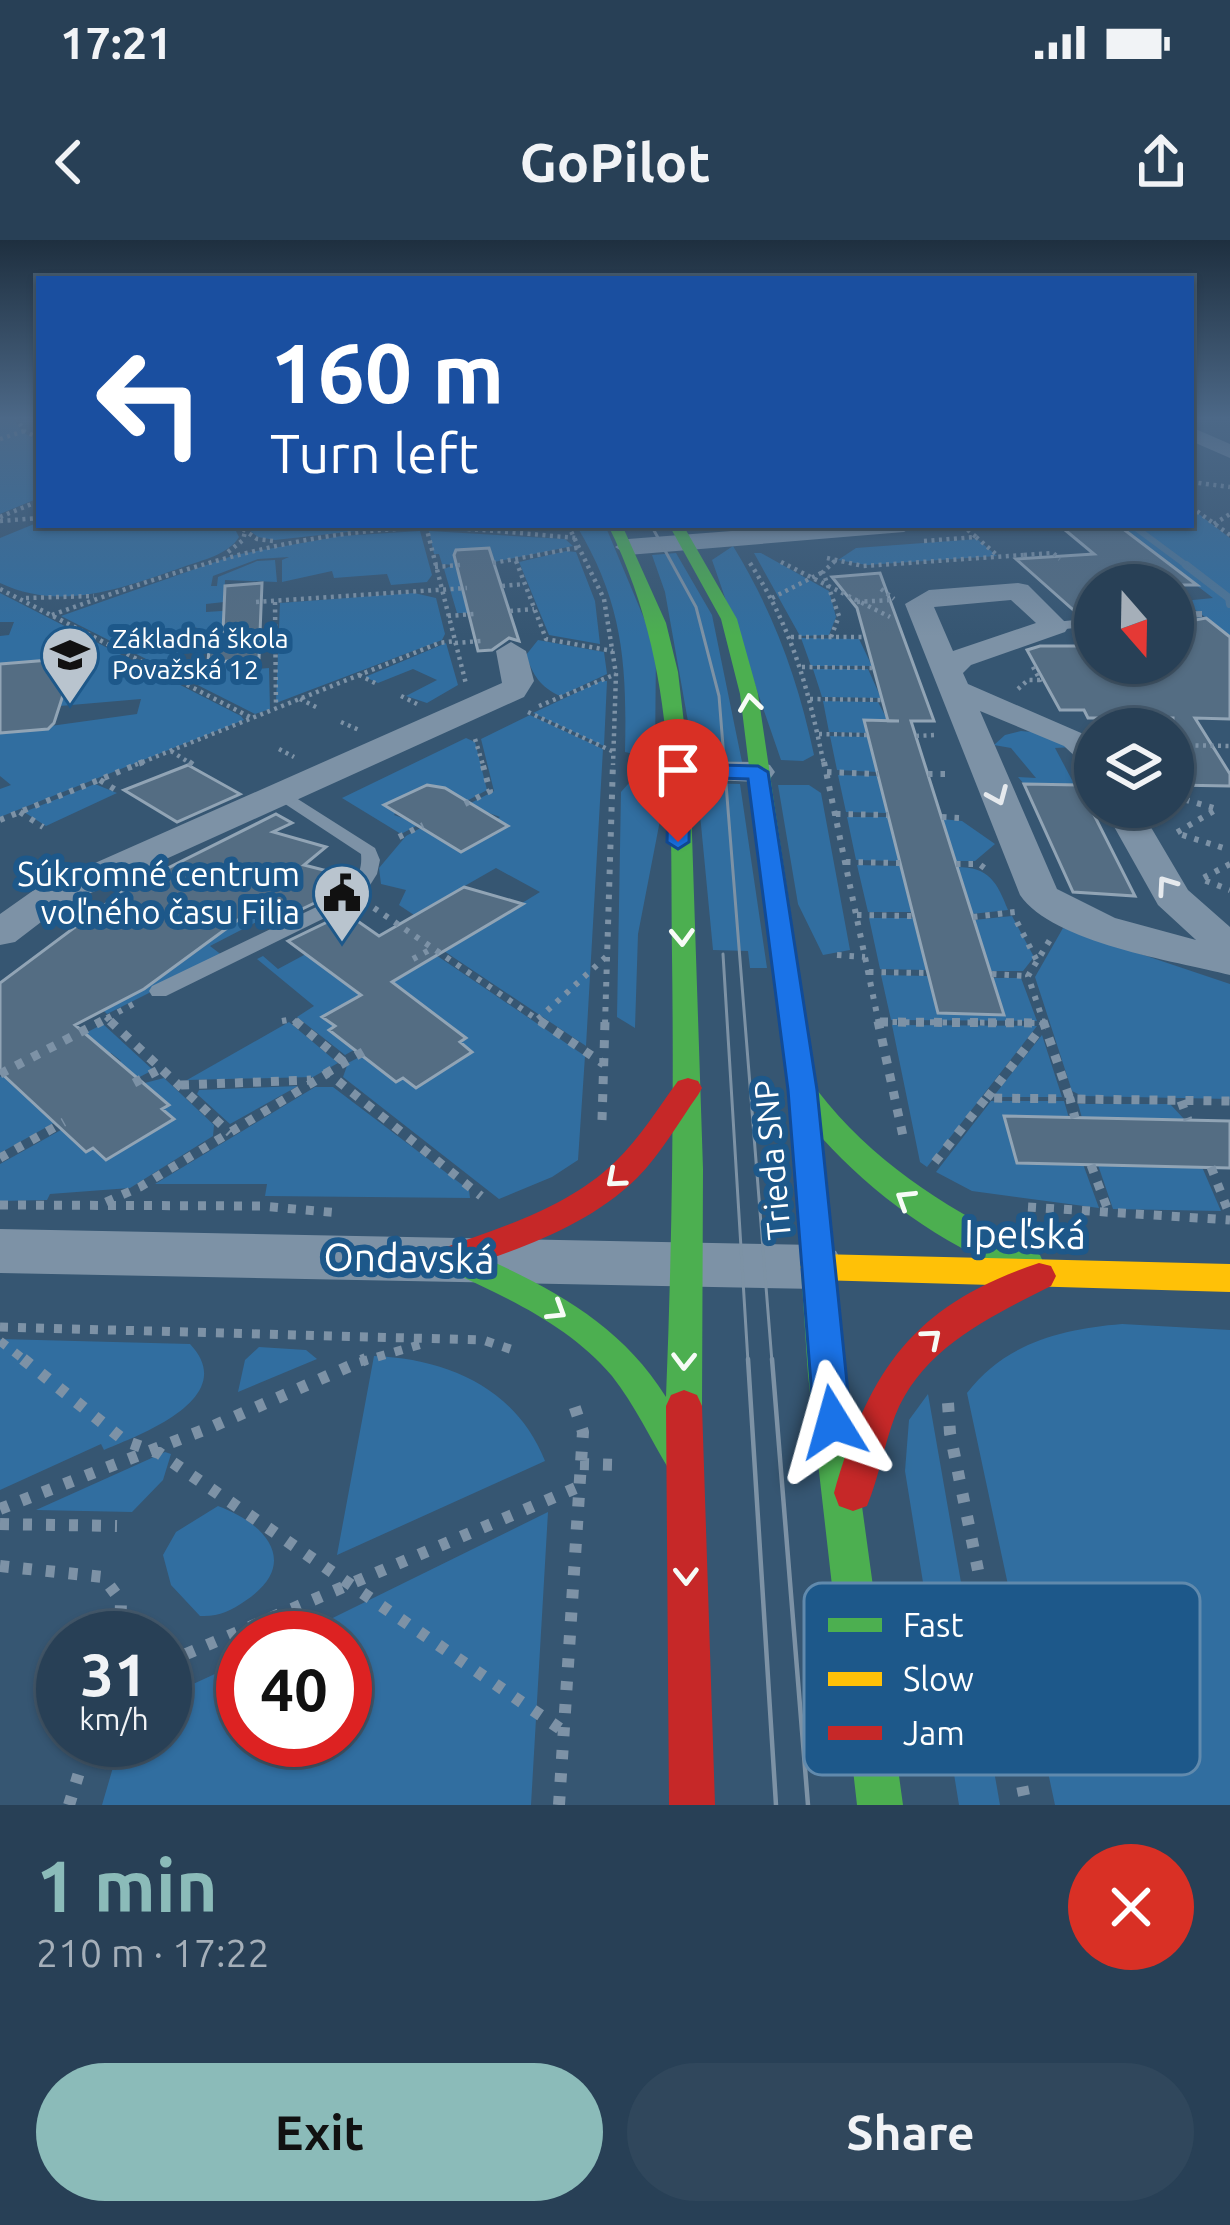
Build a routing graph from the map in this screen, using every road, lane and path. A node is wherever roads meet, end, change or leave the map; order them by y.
1 (36, 502) edge
2 (1194, 509) edge
3 (1230, 514) edge
4 (36, 518) edge
5 (0, 521) edge
6 (1214, 524) junction
7 (240, 528) edge
8 (406, 528) edge
9 (424, 528) edge
10 (442, 528) edge
11 (570, 528) edge
12 (879, 528) edge
13 (244, 532) junction
14 (682, 533) edge
15 (1230, 535) edge
16 (621, 536) edge
17 (976, 537) dead end
18 (286, 542) junction
19 (579, 542) junction
20 (738, 545) junction
21 (846, 553) dead end
22 (812, 555) dead end
23 (218, 557) junction
24 (999, 557) junction
25 (976, 559) junction
26 (1060, 559) dead end
27 (836, 560) junction
28 (516, 561) junction
29 (918, 562) junction
30 (493, 563) dead end
31 (460, 566) dead end
32 (862, 566) junction
33 (984, 566) dead end
34 (435, 567) junction
35 (926, 570) dead end
36 (823, 572) junction
37 (870, 574) dead end
38 (806, 578) junction
39 (524, 584) junction
40 (502, 586) dead end
41 (467, 588) dead end
42 (0, 589) edge
43 (441, 590) junction
44 (832, 591) junction
45 (114, 593) junction
46 (18, 598) junction
47 (772, 598) junction
48 (896, 599) dead end
49 (256, 602) dead end
50 (275, 602) junction
51 (534, 609) junction
52 (510, 611) dead end
53 (474, 614) dead end
54 (1194, 614) edge
55 (1197, 614) dead end
56 (52, 616) junction
57 (448, 616) junction
58 (1074, 624) edge
59 (1055, 626) junction
60 (791, 637) junction
61 (831, 637) junction
62 (864, 637) dead end
63 (455, 642) junction
64 (496, 646) joint
65 (613, 651) junction
66 (1030, 661) dead end
67 (802, 667) junction
68 (872, 668) dead end
69 (616, 674) junction
70 (358, 675) junction
71 (948, 681) junction
72 (377, 684) dead end
73 (467, 688) dead end
74 (1015, 692) dead end
75 (300, 699) junction
76 (810, 699) junction
77 (882, 700) dead end
78 (278, 708) junction
79 (318, 708) dead end
80 (526, 711) junction
81 (252, 718) junction
82 (509, 719) dead end
83 (239, 723) junction
84 (254, 732) dead end
85 (819, 734) junction
86 (474, 735) dead end
87 (868, 735) dead end
88 (936, 735) dead end
89 (916, 736) dead end
90 (1074, 738) edge
91 (1194, 745) edge
92 (1230, 746) edge
93 (279, 748) dead end
94 (171, 751) junction
95 (614, 752) junction
96 (288, 753) dead end
97 (193, 765) dead end
98 (680, 771) junction
99 (758, 772) junction
100 (826, 772) junction
101 (878, 773) dead end
102 (928, 774) dead end
103 (949, 774) dead end
104 (100, 780) junction
105 (119, 792) dead end
106 (282, 794) junction
107 (1194, 802) edge
108 (465, 804) dead end
109 (1217, 809) junction
110 (1230, 809) edge
111 (20, 812) junction
112 (836, 814) junction
113 (888, 815) dead end
114 (942, 817) dead end
115 (961, 818) dead end
116 (0, 820) edge
117 (423, 825) dead end
118 (44, 827) dead end
119 (1133, 828) edge
120 (399, 837) dead end
121 (1230, 850) edge
122 (846, 862) junction
123 (900, 863) dead end
124 (956, 864) dead end
125 (979, 865) dead end
126 (1230, 865) edge
127 (1230, 890) edge
128 (353, 894) junction
129 (1067, 914) junction
130 (856, 915) junction
131 (914, 916) dead end
132 (0, 933) edge
133 (433, 948) junction
134 (1230, 949) edge
135 (608, 955) junction
136 (837, 955) dead end
137 (865, 956) junction
138 (413, 959) dead end
139 (1230, 962) edge
140 (868, 972) junction
141 (928, 974) dead end
142 (992, 974) dead end
143 (1028, 976) junction
144 (159, 991) dead end
145 (538, 1019) junction
146 (282, 1022) dead end
147 (880, 1022) junction
148 (1045, 1023) junction
149 (366, 1050) dead end
150 (345, 1063) junction
151 (604, 1064) junction
152 (162, 1068) junction
153 (328, 1073) junction
154 (0, 1074) edge
155 (134, 1083) dead end
156 (181, 1085) junction
157 (688, 1088) junction
158 (802, 1090) junction
159 (986, 1099) junction
160 (1070, 1099) junction
161 (1180, 1101) junction
162 (1230, 1101) edge
163 (1075, 1118) dead end
164 (1189, 1120) dead end
165 (64, 1123) dead end
166 (601, 1130) dead end
167 (230, 1133) junction
168 (948, 1146) dead end
169 (906, 1153) dead end
170 (0, 1158) edge
171 (1091, 1165) dead end
172 (1210, 1167) dead end
173 (103, 1204) junction
174 (0, 1205) edge
175 (1004, 1206) dead end
176 (496, 1209) dead end
177 (332, 1213) dead end
178 (1108, 1214) junction
179 (1230, 1218) edge
180 (0, 1251) edge
181 (453, 1258) junction
182 (687, 1264) junction
183 (818, 1267) junction
184 (1046, 1273) junction
185 (1230, 1278) edge
186 (0, 1327) edge
187 (441, 1339) junction
188 (0, 1341) edge
189 (530, 1359) dead end
190 (951, 1384) dead end
191 (568, 1394) dead end
192 (153, 1450) junction
193 (683, 1460) junction
194 (580, 1464) junction
195 (630, 1465) dead end
196 (578, 1487) junction
197 (0, 1509) edge
198 (848, 1515) junction
199 (0, 1524) edge
200 (117, 1526) dead end
201 (0, 1566) edge
202 (856, 1583) edge
203 (981, 1583) edge
204 (345, 1585) junction
205 (121, 1611) edge
206 (192, 1651) edge
207 (563, 1730) junction
208 (81, 1767) edge
209 (877, 1775) edge
210 (1020, 1775) edge
211 (69, 1805) edge
212 (559, 1805) edge
213 (692, 1805) edge
214 (880, 1805) edge
215 (1026, 1805) edge

1 - 5 path
2 - 6 path
3 - 6 path
4 - 5 path
6 - 15 path
7 - 13 path
8 - 18 path
9 - 34 path
10 - 19 path
11 - 19 path
12 - 20 street
13 - 18 path
13 - 23 path
14 - 16 street
14 - 20 street
99 -> 14 street, Trieda SNP
16 - 98 street
17 - 24 path
18 - 23 path
19 - 28 path
19 - 65 path
20 - 38 path
20 - 47 path
21 - 27 path
22 - 27 path
23 - 45 path
24 - 25 path
24 - 26 path
25 - 29 path
25 - 33 path
27 - 32 path
27 - 36 path
28 - 30 path
28 - 39 path
29 - 32 path
29 - 35 path
31 - 34 path
32 - 37 path
34 - 43 path
36 - 38 path
36 - 44 path
38 - 44 path
38 - 47 path
39 - 40 path
39 - 51 path
41 - 43 path
42 - 46 path
43 - 50 path
43 - 57 path
44 - 48 path
44 - 61 path
45 - 46 path
45 - 56 path
46 - 56 path
47 - 60 path
49 - 50 path
50 - 78 path
51 - 52 path
51 - 65 path
53 - 57 path
54 - 55 lane
56 - 81 path
57 - 63 path
58 - 59 lane
59 - 71 street
59 - 71 street
60 - 61 path
60 - 67 path
61 - 62 path
63 - 64 path
63 - 70 path
63 - 73 path
64 - 106 street
65 - 69 path
66 - 74 path
67 - 68 path
67 - 76 path
69 - 80 path
69 - 95 path
70 - 72 path
70 - 75 path
71 - 90 street
71 -> 129 street
75 - 78 path
75 - 79 path
76 - 77 path
76 - 85 path
78 - 81 path
80 - 82 path
80 - 95 path
81 - 83 path
83 - 84 path
83 - 94 path
85 - 87 path
85 - 100 path
86 - 108 path
88 - 89 path
91 - 92 path
93 - 96 path
94 - 97 path
94 - 104 path
95 - 135 path
98 - 99 street
98 -> 157 street
99 - 158 street, Trieda SNP
100 - 101 path
100 - 112 path
102 - 103 path
104 - 105 path
104 - 111 path
106 - 128 lane
106 - 132 street
107 - 109 path
109 - 110 path
109 - 121 path
111 - 116 path
111 - 118 path
112 - 113 path
112 - 122 path
114 - 115 path
117 - 120 path
134 -> 119 street
122 - 123 path
122 - 130 path
124 - 125 path
126 - 127 path
128 - 133 path
128 - 144 lane
129 - 139 street
129 - 143 path
130 - 131 path
130 - 137 path
133 - 138 path
133 - 145 path
135 - 145 path
135 - 151 path
136 - 137 path
137 - 140 path
140 - 141 path
140 - 147 path
142 - 143 path
143 - 148 path
145 - 151 path
146 - 150 path
147 - 148 path
147 - 169 path
148 - 159 path
148 - 160 path
149 - 150 path
150 - 153 path
151 - 166 path
152 - 154 path
152 - 155 path
152 - 156 path
153 - 156 path
153 - 167 path
153 - 176 path
156 - 167 path
157 -> 181 street
157 - 182 street
158 - 183 street, Trieda SNP
184 -> 158 street
159 - 160 path
159 - 168 path
160 - 161 path
160 - 163 path
161 - 162 path
161 - 164 path
165 - 170 path
167 - 173 path
171 - 178 path
172 - 179 path
173 - 174 path
173 - 177 path
175 - 178 path
178 - 179 path
180 - 181 street, Ondavská
181 - 182 street, Ondavská
181 -> 193 street
182 - 183 street, Ondavská
182 -> 193 street
183 - 184 street, Ipeľská
183 - 198 street, Trieda SNP
184 - 185 street, Ipeľská
198 -> 184 street
186 - 187 path
187 - 189 path
187 - 192 path
188 - 192 path
190 - 203 path
191 - 194 path
192 - 197 path
192 - 204 path
193 -> 213 street
194 - 195 path
194 - 196 path
196 - 204 path
196 - 207 path
198 - 202 street, Trieda SNP
199 - 200 path
201 - 205 path
204 - 206 path
204 - 207 path
207 - 212 path
208 - 211 path
209 - 214 street, Trieda SNP
210 - 215 path

